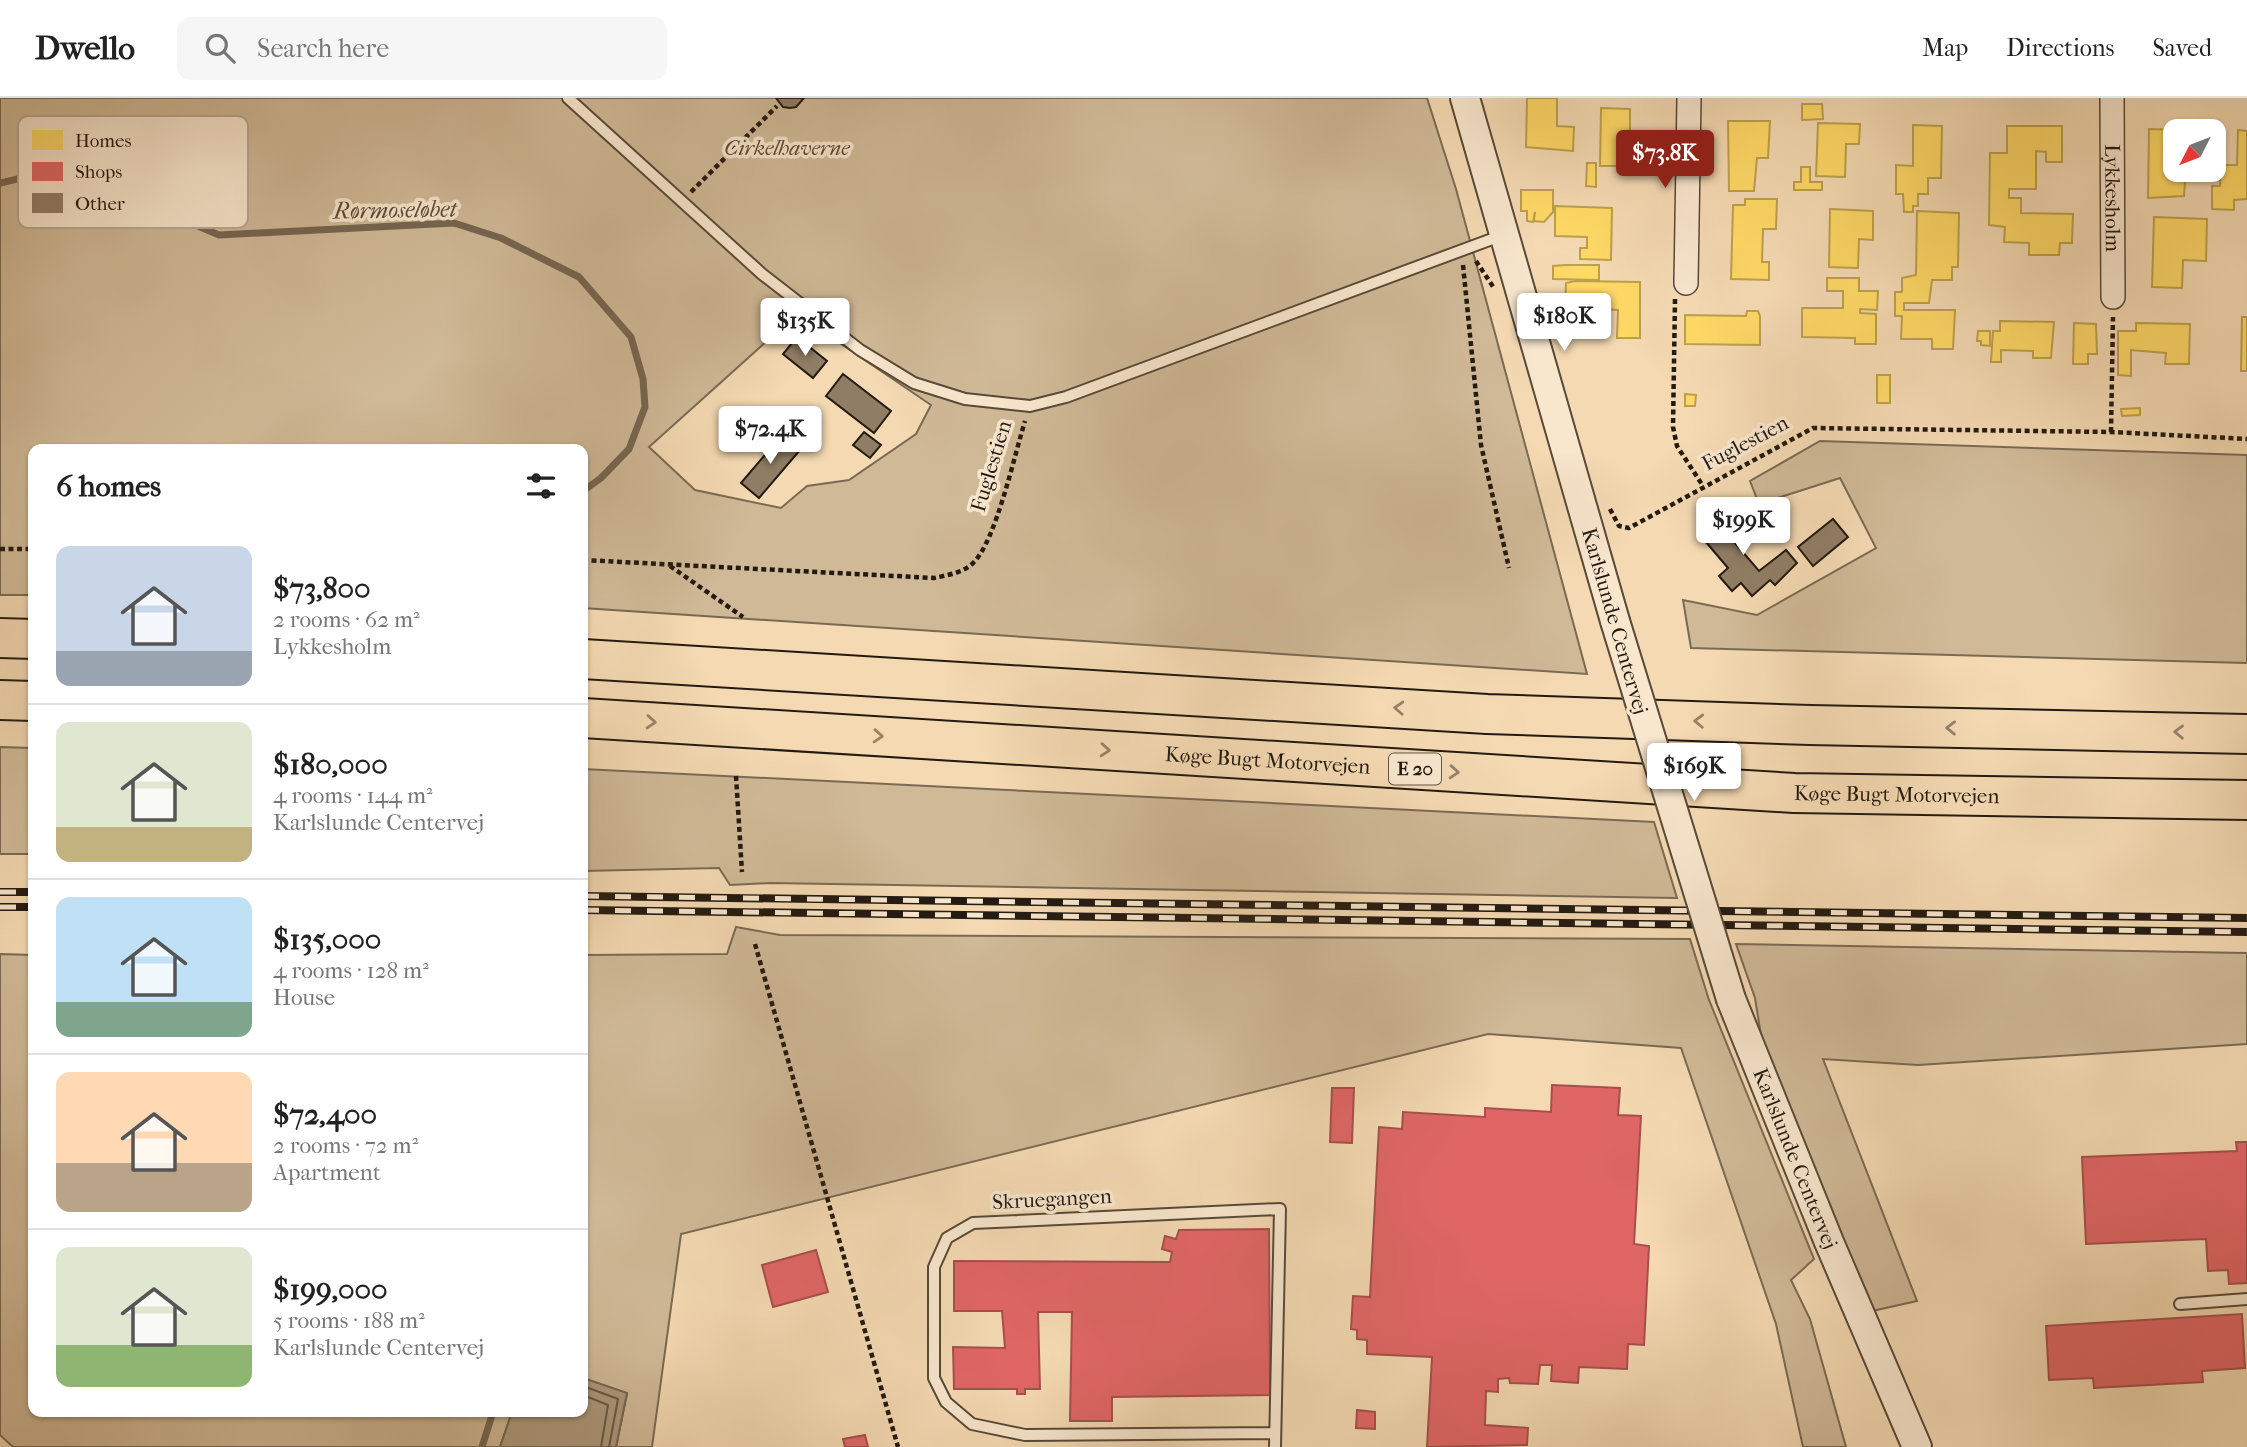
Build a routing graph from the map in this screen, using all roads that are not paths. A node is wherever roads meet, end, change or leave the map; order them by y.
1 (568, 98) edge
2 (1465, 98) edge
3 (1689, 98) edge
4 (2112, 98) edge
5 (1505, 234) junction
6 (1686, 283) road end
7 (2113, 298) road end
8 (0, 638) edge
9 (28, 639) edge
10 (588, 659) edge
11 (0, 700) edge
12 (28, 701) edge
13 (588, 718) edge
14 (2247, 734) edge
15 (2247, 800) edge
16 (2247, 1299) edge
17 (2180, 1304) dead end
18 (1275, 1433) junction
19 (1025, 1435) junction
20 (1025, 1447) edge
21 (1275, 1447) edge
22 (1917, 1447) edge

1 - 5 lane, Fuglestien
2 - 5 street, Karlslunde Centervej
3 - 6 street
4 - 7 street, Lykkesholm
5 - 22 street, Karlslunde Centervej, bridge
8 - 9 highway
14 -> 10 highway
11 - 12 highway
13 -> 15 highway, Køge Bugt Motorvejen / E 20
16 - 17 lane
18 - 19 lane, Skruegangen
18 - 19 lane, Skruegangen
18 - 21 lane, Skruegangen
19 - 20 lane

